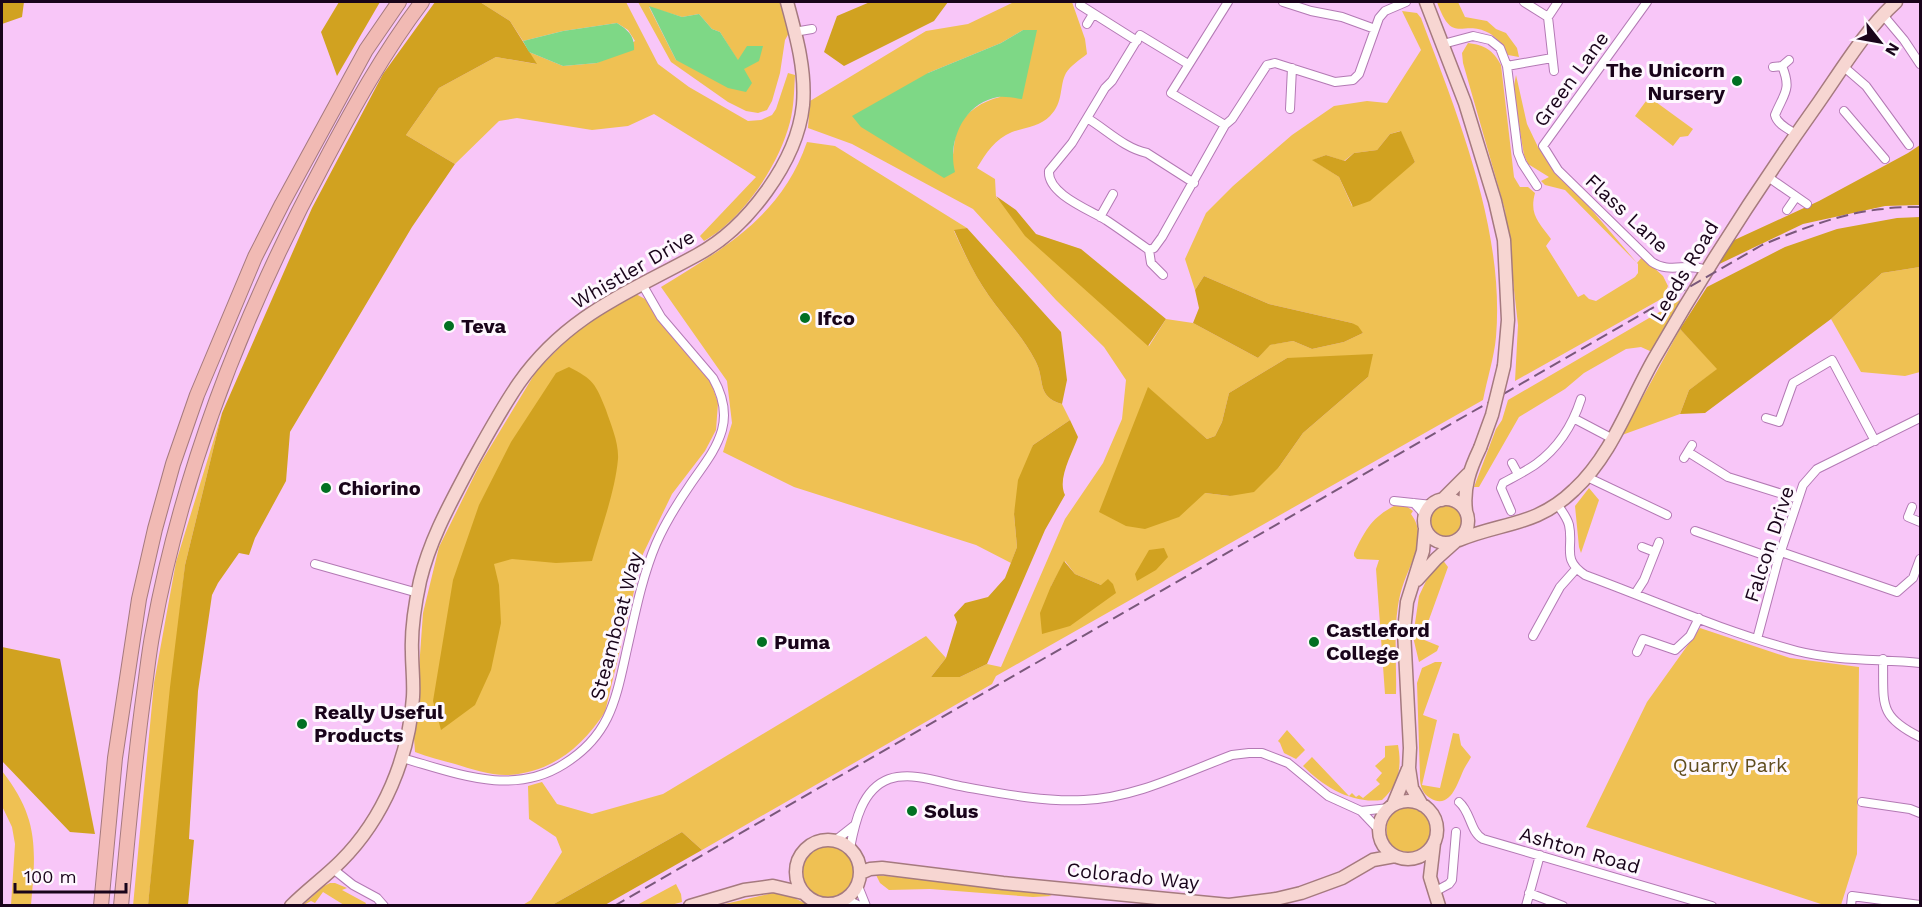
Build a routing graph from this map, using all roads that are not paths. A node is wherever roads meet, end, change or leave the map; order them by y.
1 (399, 2) edge
2 (422, 2) edge
3 (787, 2) edge
4 (1228, 2) edge
5 (1283, 2) edge
6 (1406, 2) edge
7 (1426, 2) edge
8 (1524, 2) edge
9 (1558, 2) edge
10 (1647, 2) edge
11 (1896, 2) edge
12 (1080, 6) dead end
13 (1093, 14) junction
14 (1883, 15) junction
15 (1548, 17) junction
16 (1087, 24) dead end
17 (812, 29) dead end
18 (1375, 29) junction
19 (794, 32) junction
20 (1137, 41) junction
21 (1443, 44) junction
22 (1552, 58) junction
23 (1789, 60) dead end
24 (1188, 64) junction
25 (1920, 64) edge
26 (1507, 66) junction
27 (1844, 67) junction
28 (1292, 68) junction
29 (1554, 71) dead end
30 (1290, 109) dead end
31 (1844, 111) dead end
32 (1087, 118) junction
33 (1225, 126) junction
34 (1796, 134) junction
35 (1909, 145) dead end
36 (1543, 146) joint
37 (1886, 159) dead end
38 (1768, 177) junction
39 (1194, 183) junction
40 (1537, 186) dead end
41 (1113, 194) dead end
42 (1796, 197) junction
43 (1807, 204) dead end
44 (1787, 210) dead end
45 (1100, 216) junction
46 (1149, 250) junction
47 (1706, 270) junction
48 (1163, 275) dead end
49 (642, 284) junction
50 (1581, 399) dead end
51 (1575, 418) junction
52 (1766, 418) dead end
53 (1920, 418) edge
54 (1613, 439) junction
55 (1875, 441) junction
56 (1688, 452) dead end
57 (1512, 463) dead end
58 (1468, 474) junction
59 (1518, 474) junction
60 (1587, 477) junction
61 (1798, 499) junction
62 (1394, 501) dead end
63 (1557, 504) junction
64 (1433, 507) junction
65 (1912, 507) dead end
66 (1511, 511) dead end
67 (1467, 513) junction
68 (1667, 515) dead end
69 (1920, 522) edge
70 (1425, 529) junction
71 (1488, 529) junction
72 (1695, 531) dead end
73 (1457, 541) junction
74 (1659, 542) dead end
75 (1642, 547) dead end
76 (1655, 552) junction
77 (1779, 556) junction
78 (1920, 559) edge
79 (315, 564) dead end
80 (1576, 569) junction
81 (1414, 583) junction
82 (418, 593) junction
83 (1635, 594) junction
84 (1699, 618) junction
85 (1533, 636) dead end
86 (1757, 639) junction
87 (1638, 652) dead end
88 (1883, 660) junction
89 (1920, 663) edge
90 (1920, 737) edge
91 (402, 758) junction
92 (1409, 768) junction
93 (1459, 802) dead end
94 (1862, 802) dead end
95 (1422, 805) junction
96 (1391, 806) junction
97 (1361, 811) junction
98 (1920, 813) edge
99 (855, 825) junction
100 (1456, 832) dead end
101 (1379, 834) junction
102 (836, 840) junction
103 (1434, 842) junction
104 (852, 850) junction
105 (1540, 855) junction
106 (1399, 857) junction
107 (1373, 860) junction
108 (882, 868) junction
109 (333, 869) junction
110 (796, 870) junction
111 (861, 873) junction
112 (1430, 877) junction
113 (773, 886) junction
114 (858, 886) junction
115 (1436, 891) junction
116 (803, 893) junction
117 (1529, 893) junction
118 (842, 902) edge
119 (816, 904) edge
120 (1920, 905) edge
121 (101, 906) edge
122 (121, 906) edge
123 (291, 906) edge
124 (384, 906) edge
125 (690, 906) edge
126 (860, 906) edge
127 (866, 906) edge
128 (1439, 906) edge
129 (1526, 906) edge
130 (1563, 906) edge
131 (1712, 906) edge
132 (1851, 906) edge

1 - 121 highway
2 - 122 highway
3 - 19 main road, Whistler Drive
4 - 24 street
5 - 18 street
6 - 18 street
7 - 21 main road
8 - 15 street
9 - 15 street
10 - 36 street, Green Lane
11 - 14 main road, Leeds Road
12 - 13 street
13 - 16 street
13 - 20 street
14 - 25 street
14 - 27 main road, Leeds Road
15 - 22 street
17 - 19 street
18 - 28 street
19 - 49 main road, Whistler Drive
20 - 24 street
20 - 32 street
21 - 26 street
21 - 58 main road, bridge
22 - 26 street
22 - 29 street
23 - 34 street
24 - 33 street
26 - 40 street
27 - 34 main road, Leeds Road
27 - 35 street
28 - 30 street
28 - 33 street
31 - 37 street
32 - 39 street
32 - 45 street
33 - 39 street
34 - 38 main road, Leeds Road
36 - 47 street, Flass Lane
38 - 42 street
38 - 47 main road, Leeds Road
39 - 46 street
41 - 45 street
42 - 43 street
42 - 44 street
45 - 46 street
46 - 48 street
47 - 54 main road, Leeds Road
49 - 82 main road, Whistler Drive
49 - 91 street, Steamboat Way
50 - 51 street
51 - 54 street
51 - 59 street
52 - 55 street
53 - 55 street, Falcon Drive
54 - 60 main road, Leeds Road
55 - 61 street, Falcon Drive
56 - 61 street
57 - 59 street
58 - 64 main road
58 - 67 main road
59 - 66 street
60 - 63 main road, Leeds Road
60 - 68 street
61 - 77 street, Falcon Drive
62 - 64 street
63 - 71 main road, Leeds Road
63 - 80 street
64 - 67 main road
64 - 70 main road
65 - 69 street
67 - 71 main road
67 - 73 main road
70 - 73 main road
70 - 81 main road
71 - 73 main road, Leeds Road
72 - 77 street
73 - 81 main road
74 - 76 street
75 - 76 street
76 - 83 street
77 - 78 street
77 - 86 street, Falcon Drive
79 - 82 street
80 - 83 street
80 - 85 street
81 - 92 main road
82 - 91 main road, Whistler Drive
83 - 84 street
84 - 86 street
84 - 87 street
86 - 88 street
88 - 89 street
88 - 90 street
91 - 109 main road, Whistler Drive
92 - 95 main road
92 - 96 main road
93 - 105 street, Ashton Road
94 - 98 street
95 - 96 main road
95 - 103 main road
96 - 97 street
96 - 101 main road
97 - 99 street
97 - 101 street
99 - 102 street
99 - 104 street
100 - 115 street
101 - 106 main road
101 - 107 main road
102 - 104 main road
102 - 110 main road
103 - 106 main road
103 - 112 main road
104 - 108 main road, Colorado Way
104 - 111 main road
105 - 117 street
105 - 131 street, Ashton Road
106 - 107 main road, Colorado Way
106 - 112 main road
107 - 108 main road, Colorado Way
108 - 111 main road, Colorado Way
109 - 123 main road, Whistler Drive
109 - 124 street
110 - 113 main road
110 - 116 main road
111 - 114 main road
112 - 115 main road
113 - 116 main road
113 - 125 main road
114 - 118 main road
114 - 127 street
115 - 128 main road
116 - 119 main road
117 - 129 street
117 - 130 street
118 - 119 main road
118 - 126 street
120 - 132 street

